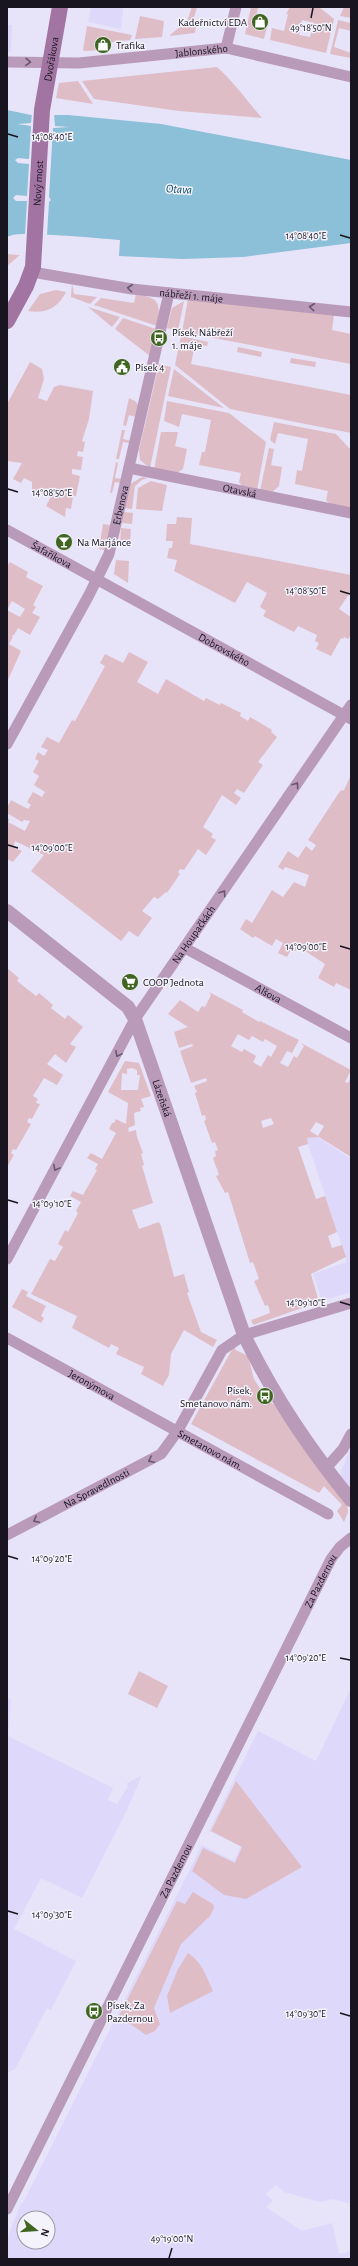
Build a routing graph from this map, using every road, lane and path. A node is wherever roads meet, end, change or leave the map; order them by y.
1 (60, 7) edge
2 (236, 7) edge
3 (226, 48) junction
4 (7, 62) edge
5 (49, 63) junction
6 (351, 77) edge
7 (42, 110) joint
8 (32, 272) junction
9 (169, 293) junction
10 (351, 312) edge
11 (7, 321) edge
12 (129, 468) junction
13 (351, 513) edge
14 (7, 530) edge
15 (97, 580) junction
16 (351, 705) edge
17 (348, 717) edge
18 (7, 744) edge
19 (7, 911) edge
20 (185, 948) junction
21 (135, 1019) junction
22 (351, 1038) edge
23 (7, 1259) edge
24 (351, 1303) edge
25 (244, 1336) junction
26 (7, 1338) edge
27 (177, 1432) junction
28 (351, 1434) edge
29 (326, 1468) junction
30 (351, 1500) edge
31 (328, 1514) dead end
32 (7, 1535) edge
33 (351, 1538) edge
34 (7, 2210) edge

1 - 5 main road, Dvořákova
2 - 3 street
3 - 5 street, Jablonského
3 - 6 street, Jablonského
4 -> 5 street, Jablonského
5 - 7 main road, Dvořákova
7 - 8 main road, Nový most
9 -> 8 street, nábřeží 1. máje
8 - 11 main road
10 -> 9 street, nábřeží 1. máje
9 - 12 street, Erbenova
12 - 13 street, Otavská
12 - 15 street, Erbenova
14 - 15 street, Šafaříkova
15 - 17 street, Dobrovského
15 - 18 street, Erbenova
16 - 17 street, Na Houpačkách
20 -> 17 street, Na Houpačkách
19 - 21 street, Lázeňská
20 - 21 street, Na Houpačkách
20 - 22 street, Alšova
21 -> 23 street, Na Houpačkách
21 - 25 street, Lázeňská
24 - 25 street, Smetanovo nám.
25 - 27 street, Smetanovo nám.
25 - 29 street
26 - 27 street, Jeronýmova
27 - 31 street, Smetanovo nám.
27 -> 32 street, Na Spravedlnosti
28 - 29 street
29 - 30 street
33 - 34 street, Za Pazdernou

